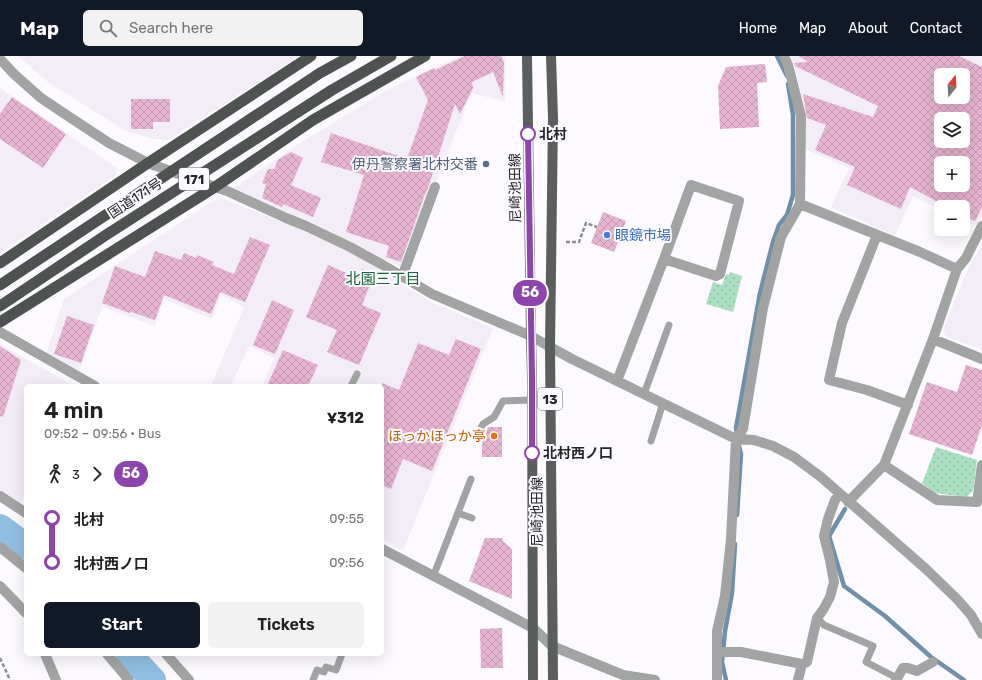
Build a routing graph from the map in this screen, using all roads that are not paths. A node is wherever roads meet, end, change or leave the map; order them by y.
1 (311, 56) edge
2 (351, 56) edge
3 (391, 56) edge
4 (425, 56) edge
5 (527, 56) edge
6 (551, 56) edge
7 (784, 56) edge
8 (0, 59) edge
9 (148, 163) junction
10 (215, 187) junction
11 (435, 187) dead end
12 (800, 204) junction
13 (982, 226) edge
14 (877, 235) junction
15 (664, 259) junction
16 (0, 263) edge
17 (957, 269) junction
18 (402, 277) junction
19 (0, 285) edge
20 (0, 306) edge
21 (0, 322) edge
22 (669, 325) dead end
23 (0, 332) edge
24 (531, 336) junction
25 (933, 339) junction
26 (550, 347) junction
27 (982, 359) edge
28 (356, 374) dead end
29 (617, 381) junction
30 (91, 384) edge
31 (352, 384) edge
32 (644, 394) junction
33 (532, 400) junction
34 (663, 403) junction
35 (908, 405) junction
36 (480, 430) dead end
37 (736, 439) junction
38 (651, 441) dead end
39 (884, 465) junction
40 (982, 465) edge
41 (471, 479) dead end
42 (840, 494) junction
43 (0, 496) edge
44 (848, 502) junction
45 (980, 503) edge
46 (24, 512) edge
47 (458, 513) junction
48 (472, 518) dead end
49 (0, 547) edge
50 (384, 550) edge
51 (24, 566) edge
52 (433, 577) junction
53 (0, 586) edge
54 (24, 611) edge
55 (817, 618) junction
56 (533, 628) junction
57 (982, 634) edge
58 (552, 646) junction
59 (717, 652) junction
60 (46, 656) edge
61 (109, 656) edge
62 (168, 656) edge
63 (341, 656) edge
64 (933, 662) dead end
65 (802, 664) junction
66 (896, 679) edge
67 (56, 680) edge
68 (129, 680) edge
69 (189, 680) edge
70 (313, 680) edge
71 (533, 680) edge
72 (552, 680) edge
73 (655, 680) edge
74 (717, 680) edge
75 (798, 680) edge

1 - 9 highway
2 - 19 highway, 国道171号 / 171, bridge
3 - 20 highway, 国道171号 / 171, bridge
4 - 10 highway, 171
5 - 24 main road, 尼崎池田線 / 13
6 - 26 main road, 尼崎池田線 / 13
7 - 12 street
8 - 9 street
9 - 10 street
9 - 16 highway
10 - 18 street
10 - 21 highway, 171
11 - 18 street
12 - 14 street
12 - 37 street
13 - 17 street
14 - 17 street
14 - 35 street
15 - 15 street
15 - 29 street
17 - 25 street
18 - 24 street
22 - 32 lane
23 - 30 street
24 - 26 street
24 - 33 main road, 尼崎池田線 / 13
25 - 27 street
25 - 35 street
26 - 29 street
26 - 58 main road, 尼崎池田線 / 13
28 - 31 lane
29 - 32 street
32 - 34 street
33 - 36 lane
33 - 56 main road, 尼崎池田線 / 13
34 - 37 street
34 - 38 lane
35 - 39 street
37 - 42 street
37 - 59 street
39 - 44 street
39 - 45 street
40 - 45 street
41 - 47 lane
42 - 44 street
42 - 55 street
43 - 46 street
44 - 57 street
47 - 48 lane
47 - 52 lane
49 - 51 street
50 - 52 street
52 - 56 street
53 - 54 street
55 - 65 street
55 - 66 lane
56 - 58 street
56 - 71 main road, 尼崎池田線 / 13
58 - 72 main road, 尼崎池田線 / 13
58 - 73 street
59 - 65 street
59 - 74 street
60 - 67 street
61 - 68 street
62 - 69 street
63 - 70 lane
64 - 66 street
65 - 75 street

